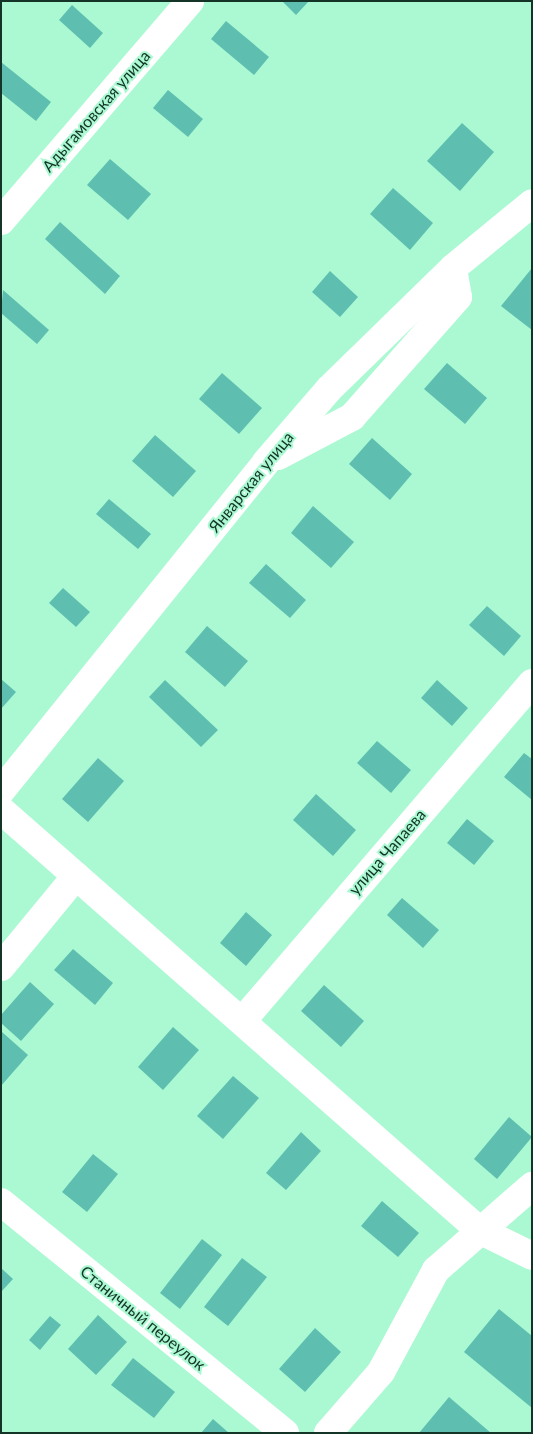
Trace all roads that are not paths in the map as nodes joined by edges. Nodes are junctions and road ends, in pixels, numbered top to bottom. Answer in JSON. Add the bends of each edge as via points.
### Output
{"nodes":[{"id":1,"x":190,"y":1,"type":"edge"},
{"id":2,"x":532,"y":203,"type":"edge"},
{"id":3,"x":2,"y":218,"type":"edge"},
{"id":4,"x":453,"y":268,"type":"junction"},
{"id":5,"x":266,"y":462,"type":"junction"},
{"id":6,"x":532,"y":684,"type":"edge"},
{"id":7,"x":1,"y":791,"type":"edge"},
{"id":8,"x":1,"y":810,"type":"edge"},
{"id":9,"x":76,"y":876,"type":"junction"},
{"id":10,"x":1,"y":967,"type":"edge"},
{"id":11,"x":243,"y":1020,"type":"junction"},
{"id":12,"x":532,"y":1186,"type":"edge"},
{"id":13,"x":1,"y":1202,"type":"edge"},
{"id":14,"x":479,"y":1230,"type":"junction"},
{"id":15,"x":532,"y":1256,"type":"edge"},
{"id":16,"x":285,"y":1433,"type":"edge"},
{"id":17,"x":328,"y":1433,"type":"edge"}],
"edges":[{"from":1,"to":3,"type":"street","name":"Адыгамовская улица"},
{"from":2,"to":4,"type":"street","name":"Январская улица"},
{"from":4,"to":5,"type":"street","name":"Январская улица","via":[[329,388]]},
{"from":4,"to":5,"type":"street","via":[[458,297],[352,417]]},
{"from":5,"to":7,"type":"street","name":"Январская улица"},
{"from":6,"to":11,"type":"street","name":"улица Чапаева"},
{"from":8,"to":9,"type":"street"},
{"from":9,"to":10,"type":"street"},
{"from":9,"to":11,"type":"street"},
{"from":11,"to":14,"type":"street"},
{"from":12,"to":14,"type":"street"},
{"from":13,"to":16,"type":"street","name":"Станичный переулок"},
{"from":14,"to":15,"type":"street"},
{"from":14,"to":17,"type":"street","via":[[436,1270],[381,1372]]}]}
